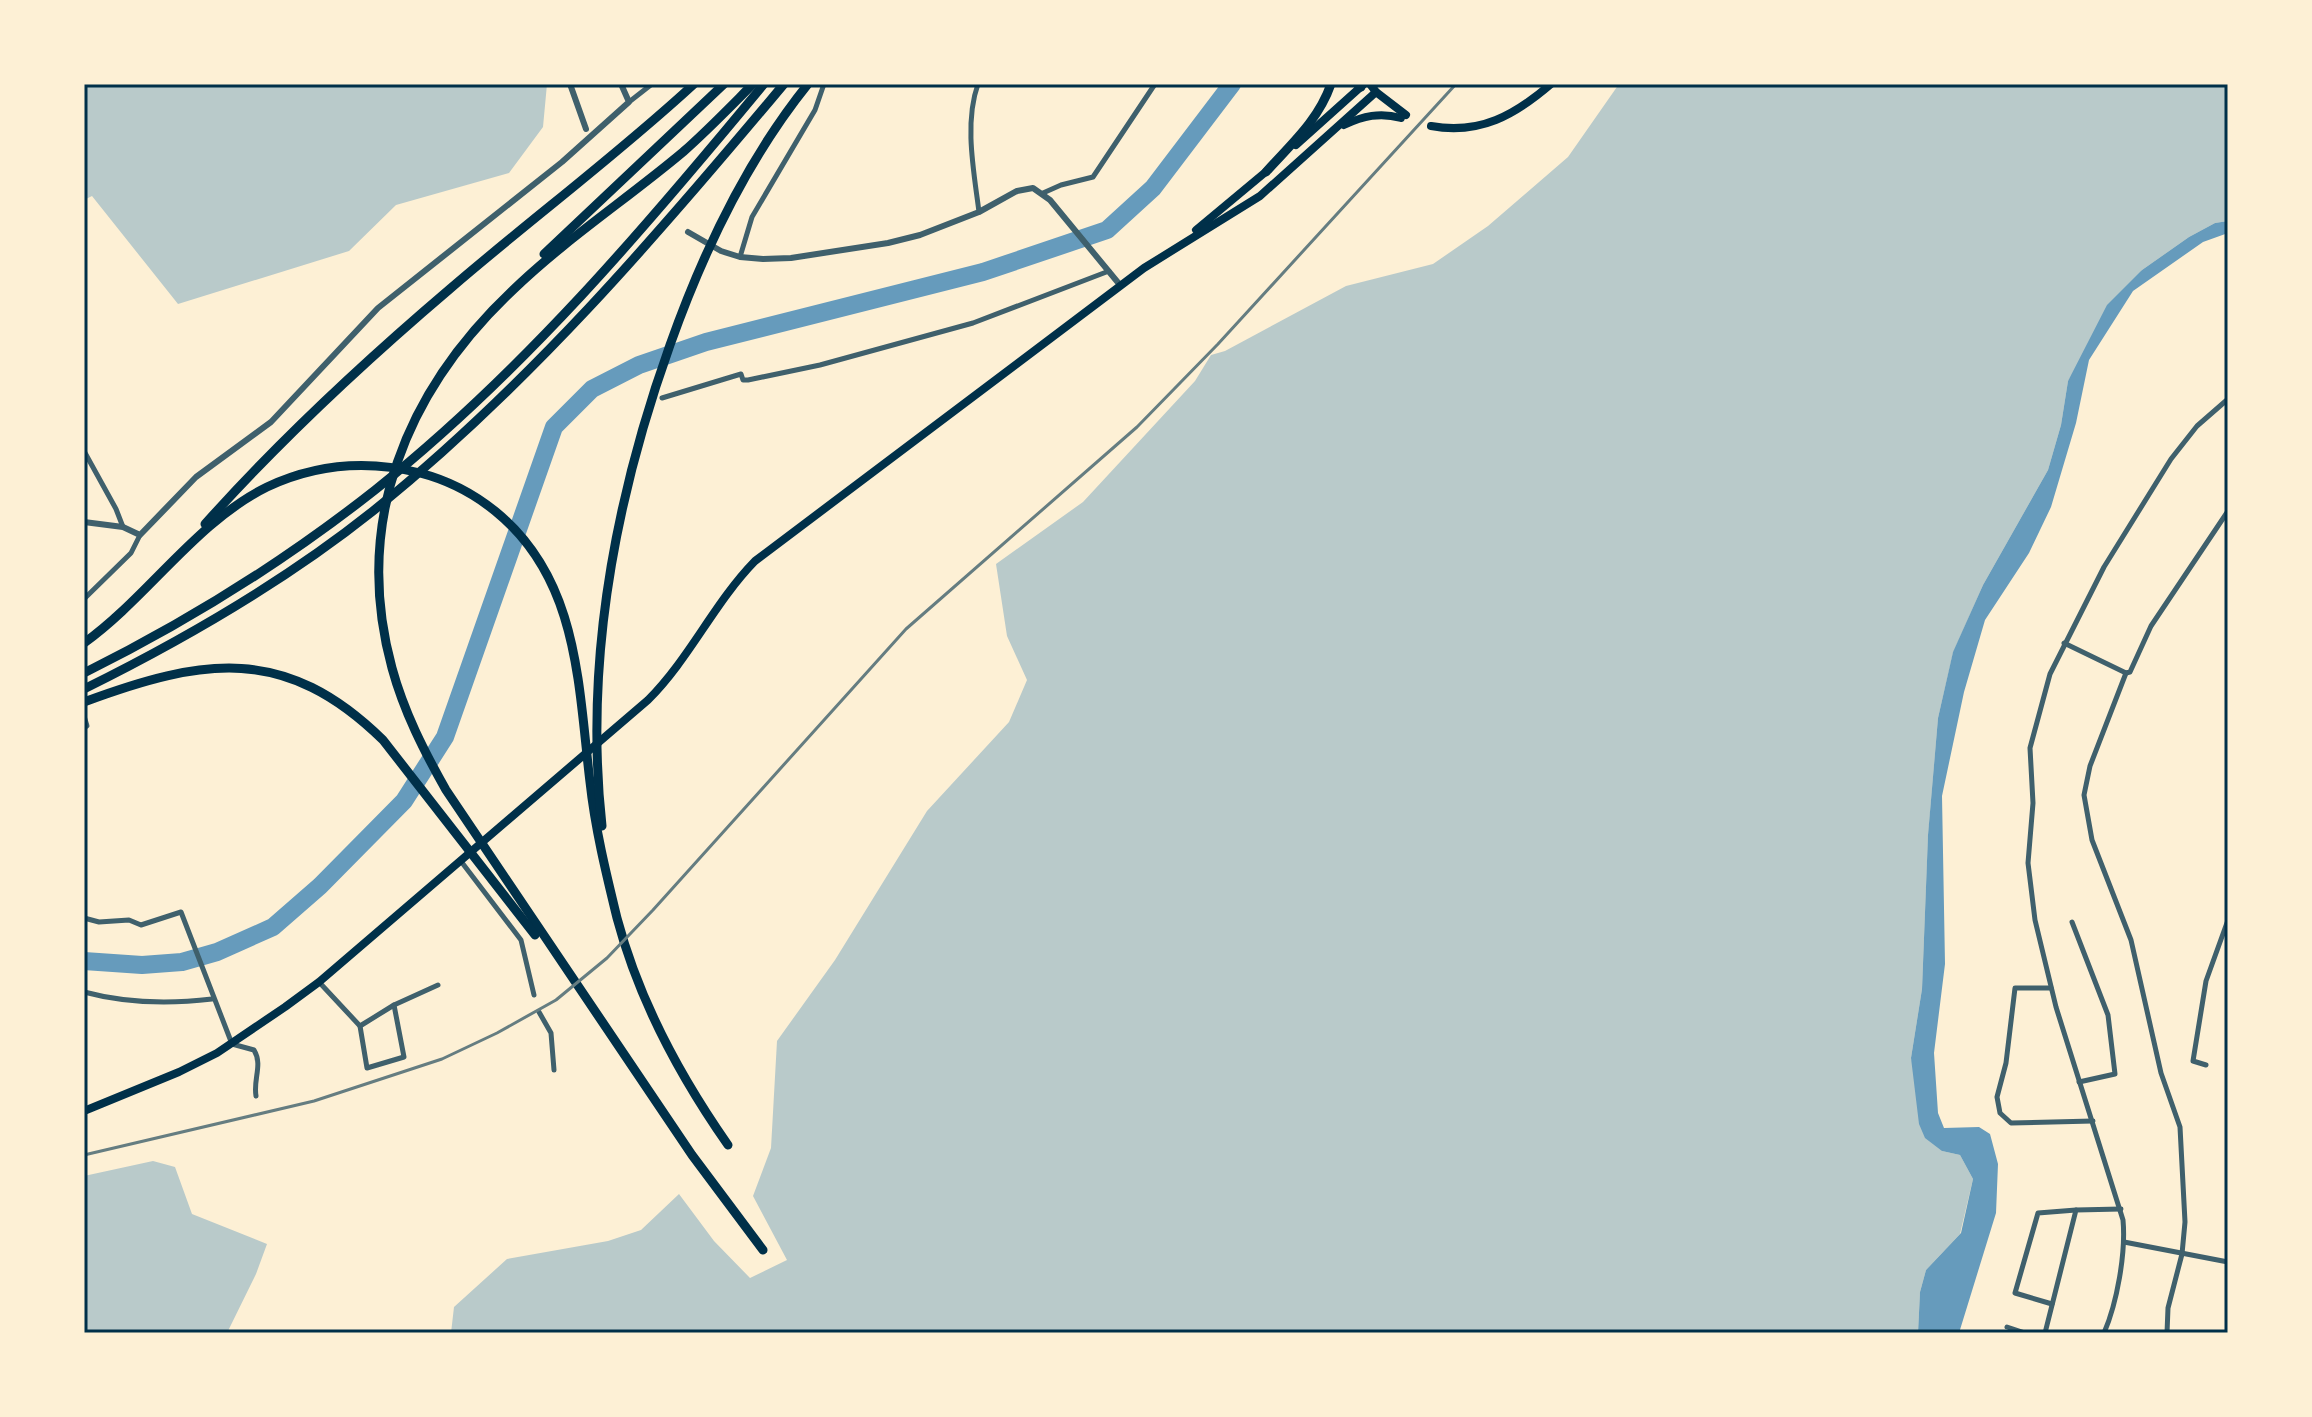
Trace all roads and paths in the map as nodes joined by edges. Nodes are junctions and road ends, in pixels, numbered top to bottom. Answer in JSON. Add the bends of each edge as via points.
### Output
{"nodes":[{"id":1,"x":570,"y":84,"type":"edge"},
{"id":2,"x":621,"y":84,"type":"edge"},
{"id":3,"x":652,"y":84,"type":"edge"},
{"id":4,"x":694,"y":84,"type":"edge"},
{"id":5,"x":724,"y":84,"type":"edge"},
{"id":6,"x":753,"y":84,"type":"edge"},
{"id":7,"x":764,"y":84,"type":"edge"},
{"id":8,"x":784,"y":84,"type":"edge"},
{"id":9,"x":808,"y":84,"type":"edge"},
{"id":10,"x":824,"y":84,"type":"edge"},
{"id":11,"x":978,"y":84,"type":"edge"},
{"id":12,"x":1155,"y":84,"type":"edge"},
{"id":13,"x":1331,"y":84,"type":"edge"},
{"id":14,"x":1551,"y":84,"type":"edge"},
{"id":15,"x":1363,"y":85,"type":"edge"},
{"id":16,"x":1376,"y":92,"type":"junction"},
{"id":17,"x":629,"y":102,"type":"junction"},
{"id":18,"x":1431,"y":126,"type":"dead end"},
{"id":19,"x":586,"y":129,"type":"dead end"},
{"id":20,"x":1332,"y":132,"type":"junction"},
{"id":21,"x":1266,"y":172,"type":"junction"},
{"id":22,"x":1043,"y":193,"type":"junction"},
{"id":23,"x":979,"y":212,"type":"junction"},
{"id":24,"x":688,"y":232,"type":"dead end"},
{"id":25,"x":1173,"y":248,"type":"junction"},
{"id":26,"x":740,"y":257,"type":"junction"},
{"id":27,"x":1109,"y":271,"type":"junction"},
{"id":28,"x":1120,"y":285,"type":"junction"},
{"id":29,"x":468,"y":336,"type":"junction"},
{"id":30,"x":662,"y":398,"type":"dead end"},
{"id":31,"x":2228,"y":399,"type":"edge"},
{"id":32,"x":84,"y":451,"type":"edge"},
{"id":33,"x":2228,"y":511,"type":"edge"},
{"id":34,"x":84,"y":522,"type":"edge"},
{"id":35,"x":123,"y":527,"type":"junction"},
{"id":36,"x":140,"y":535,"type":"junction"},
{"id":37,"x":152,"y":584,"type":"junction"},
{"id":38,"x":84,"y":599,"type":"edge"},
{"id":39,"x":84,"y":643,"type":"edge"},
{"id":40,"x":2064,"y":643,"type":"junction"},
{"id":41,"x":84,"y":673,"type":"edge"},
{"id":42,"x":2126,"y":673,"type":"junction"},
{"id":43,"x":84,"y":689,"type":"edge"},
{"id":44,"x":84,"y":702,"type":"edge"},
{"id":45,"x":85,"y":718,"type":"edge"},
{"id":46,"x":84,"y":728,"type":"edge"},
{"id":47,"x":594,"y":779,"type":"junction"},
{"id":48,"x":460,"y":859,"type":"junction"},
{"id":49,"x":84,"y":918,"type":"edge"},
{"id":50,"x":2228,"y":920,"type":"edge"},
{"id":51,"x":2072,"y":922,"type":"dead end"},
{"id":52,"x":319,"y":982,"type":"junction"},
{"id":53,"x":438,"y":985,"type":"dead end"},
{"id":54,"x":2051,"y":988,"type":"junction"},
{"id":55,"x":84,"y":992,"type":"edge"},
{"id":56,"x":581,"y":994,"type":"junction"},
{"id":57,"x":534,"y":995,"type":"dead end"},
{"id":58,"x":212,"y":999,"type":"junction"},
{"id":59,"x":394,"y":1005,"type":"junction"},
{"id":60,"x":539,"y":1012,"type":"dead end"},
{"id":61,"x":360,"y":1026,"type":"junction"},
{"id":62,"x":232,"y":1044,"type":"junction"},
{"id":63,"x":2206,"y":1065,"type":"dead end"},
{"id":64,"x":554,"y":1070,"type":"dead end"},
{"id":65,"x":2079,"y":1082,"type":"junction"},
{"id":66,"x":256,"y":1096,"type":"dead end"},
{"id":67,"x":84,"y":1111,"type":"edge"},
{"id":68,"x":2093,"y":1121,"type":"junction"},
{"id":69,"x":728,"y":1145,"type":"dead end"},
{"id":70,"x":2121,"y":1209,"type":"junction"},
{"id":71,"x":2076,"y":1210,"type":"junction"},
{"id":72,"x":2124,"y":1242,"type":"junction"},
{"id":73,"x":763,"y":1250,"type":"dead end"},
{"id":74,"x":2182,"y":1254,"type":"junction"},
{"id":75,"x":2228,"y":1262,"type":"edge"},
{"id":76,"x":2052,"y":1304,"type":"junction"},
{"id":77,"x":2007,"y":1327,"type":"dead end"},
{"id":78,"x":2025,"y":1333,"type":"edge"},
{"id":79,"x":2045,"y":1333,"type":"edge"},
{"id":80,"x":2104,"y":1333,"type":"edge"},
{"id":81,"x":2167,"y":1333,"type":"edge"}],
"edges":[{"from":1,"to":19,"type":"street"},
{"from":2,"to":17,"type":"street"},
{"from":3,"to":17,"type":"street"},
{"from":4,"to":37,"type":"highway","via":[[349,377],[253,472]]},
{"from":5,"to":29,"type":"highway","via":[[527,270]]},
{"from":6,"to":29,"type":"highway","via":[[681,153],[541,265]]},
{"from":7,"to":41,"type":"highway","via":[[551,327],[376,489],[226,595]]},
{"from":8,"to":43,"type":"highway","via":[[639,254],[560,337],[371,512],[233,609]]},
{"from":9,"to":47,"type":"highway","via":[[763,146],[721,224],[642,426],[604,612]]},
{"from":10,"to":26,"type":"street","via":[[815,110],[752,217]]},
{"from":11,"to":23,"type":"street","via":[[971,148]]},
{"from":12,"to":22,"type":"street","via":[[1093,177]]},
{"from":13,"to":21,"type":"highway","via":[[1313,121]]},
{"from":14,"to":18,"type":"highway","via":[[1491,124]]},
{"from":15,"to":16,"type":"highway"},
{"from":15,"to":21,"type":"highway"},
{"from":16,"to":20,"type":"highway"},
{"from":16,"to":20,"type":"highway","via":[[1403,117],[1367,116]]},
{"from":17,"to":36,"type":"street","via":[[378,308],[271,422],[196,477]]},
{"from":20,"to":25,"type":"highway","via":[[1260,196]]},
{"from":21,"to":25,"type":"highway"},
{"from":22,"to":23,"type":"street","via":[[1025,189]]},
{"from":22,"to":27,"type":"street"},
{"from":23,"to":26,"type":"street","via":[[888,243],[791,258]]},
{"from":24,"to":26,"type":"street"},
{"from":25,"to":28,"type":"highway"},
{"from":27,"to":28,"type":"street"},
{"from":27,"to":30,"type":"street","via":[[973,323],[820,365],[748,380],[741,374]]},
{"from":28,"to":48,"type":"highway","via":[[755,561],[655,694]]},
{"from":29,"to":56,"type":"highway","via":[[426,394],[390,484],[379,576],[385,641],[402,700],[441,781]]},
{"from":31,"to":40,"type":"street","via":[[2171,459]]},
{"from":32,"to":35,"type":"street"},
{"from":33,"to":42,"type":"street","via":[[2177,583]]},
{"from":34,"to":35,"type":"street"},
{"from":35,"to":36,"type":"street"},
{"from":36,"to":38,"type":"street","via":[[131,553]]},
{"from":37,"to":39,"type":"highway"},
{"from":37,"to":47,"type":"highway","via":[[235,507],[306,473],[383,466],[450,484],[509,522],[550,578],[567,619]]},
{"from":40,"to":42,"type":"street"},
{"from":40,"to":54,"type":"street","via":[[2042,696],[2030,748],[2030,891]]},
{"from":42,"to":74,"type":"street","via":[[2084,795],[2092,840],[2131,940],[2161,1073],[2180,1127]]},
{"from":44,"to":56,"type":"highway","via":[[158,677],[226,667],[307,685],[344,705],[400,760]]},
{"from":45,"to":46,"type":"street"},
{"from":47,"to":69,"type":"highway","via":[[611,889],[628,955],[677,1066]]},
{"from":48,"to":52,"type":"highway"},
{"from":48,"to":57,"type":"street","via":[[521,940]]},
{"from":49,"to":58,"type":"street","via":[[141,925],[181,912]]},
{"from":50,"to":63,"type":"street","via":[[2206,981],[2193,1061]]},
{"from":51,"to":65,"type":"street","via":[[2108,1015],[2115,1074]]},
{"from":52,"to":61,"type":"street"},
{"from":52,"to":62,"type":"highway"},
{"from":53,"to":59,"type":"street"},
{"from":54,"to":65,"type":"street"},
{"from":54,"to":68,"type":"street","via":[[2015,988],[1997,1097],[2000,1113],[2011,1123]]},
{"from":55,"to":58,"type":"street","via":[[145,1001]]},
{"from":56,"to":73,"type":"highway"},
{"from":58,"to":62,"type":"street"},
{"from":59,"to":61,"type":"street"},
{"from":59,"to":61,"type":"street","via":[[404,1057],[367,1068]]},
{"from":60,"to":64,"type":"street","via":[[551,1033]]},
{"from":62,"to":66,"type":"street","via":[[254,1050],[258,1057]]},
{"from":62,"to":67,"type":"highway"},
{"from":65,"to":68,"type":"street"},
{"from":68,"to":70,"type":"street"},
{"from":70,"to":71,"type":"street"},
{"from":70,"to":72,"type":"street"},
{"from":71,"to":76,"type":"street"},
{"from":71,"to":76,"type":"street","via":[[2038,1213],[2015,1293]]},
{"from":72,"to":74,"type":"street"},
{"from":72,"to":80,"type":"street"},
{"from":74,"to":75,"type":"street"},
{"from":74,"to":81,"type":"street"},
{"from":76,"to":79,"type":"street"},
{"from":77,"to":78,"type":"street"}]}
